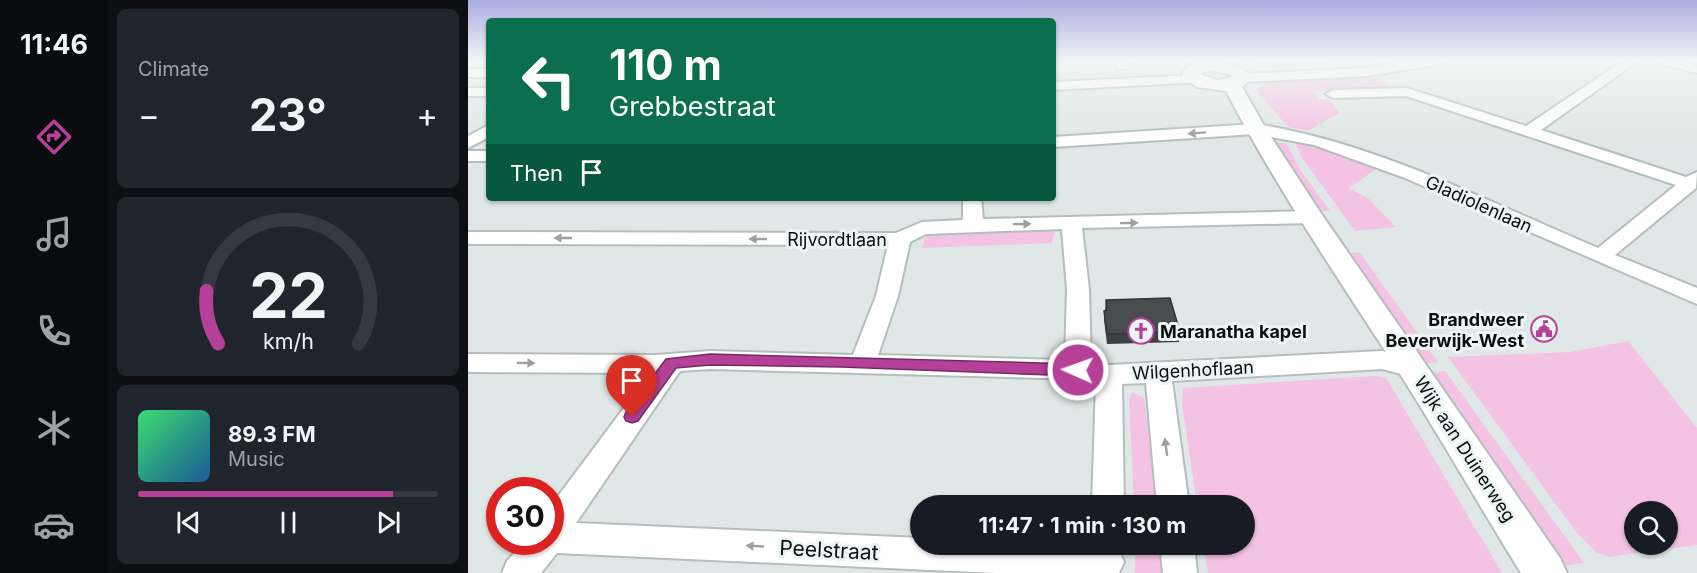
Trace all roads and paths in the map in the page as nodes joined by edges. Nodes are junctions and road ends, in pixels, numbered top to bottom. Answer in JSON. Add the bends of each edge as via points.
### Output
{"nodes":[{"id":1,"x":1228,"y":88,"type":"edge"},
{"id":2,"x":1402,"y":88,"type":"edge"},
{"id":3,"x":1593,"y":88,"type":"edge"},
{"id":4,"x":468,"y":92,"type":"edge"},
{"id":5,"x":486,"y":92,"type":"edge"},
{"id":6,"x":1407,"y":92,"type":"junction"},
{"id":7,"x":1333,"y":94,"type":"dead end"},
{"id":8,"x":1252,"y":121,"type":"junction"},
{"id":9,"x":1529,"y":131,"type":"junction"},
{"id":10,"x":486,"y":132,"type":"edge"},
{"id":11,"x":1056,"y":142,"type":"edge"},
{"id":12,"x":468,"y":143,"type":"edge"},
{"id":13,"x":468,"y":156,"type":"edge"},
{"id":14,"x":486,"y":156,"type":"edge"},
{"id":15,"x":1693,"y":180,"type":"edge"},
{"id":16,"x":972,"y":201,"type":"edge"},
{"id":17,"x":1311,"y":217,"type":"junction"},
{"id":18,"x":1071,"y":223,"type":"junction"},
{"id":19,"x":973,"y":225,"type":"junction"},
{"id":20,"x":468,"y":238,"type":"edge"},
{"id":21,"x":900,"y":239,"type":"junction"},
{"id":22,"x":1601,"y":256,"type":"junction"},
{"id":23,"x":1697,"y":297,"type":"edge"},
{"id":24,"x":863,"y":362,"type":"junction"},
{"id":25,"x":468,"y":363,"type":"edge"},
{"id":26,"x":672,"y":363,"type":"junction"},
{"id":27,"x":1413,"y":368,"type":"junction"},
{"id":28,"x":1078,"y":370,"type":"junction"},
{"id":29,"x":1158,"y":373,"type":"junction"},
{"id":30,"x":1109,"y":375,"type":"junction"},
{"id":31,"x":1108,"y":495,"type":"edge"},
{"id":32,"x":1172,"y":495,"type":"edge"},
{"id":33,"x":564,"y":516,"type":"edge"},
{"id":34,"x":564,"y":537,"type":"edge"},
{"id":35,"x":534,"y":555,"type":"edge"},
{"id":36,"x":1178,"y":555,"type":"edge"},
{"id":37,"x":1107,"y":560,"type":"edge"},
{"id":38,"x":519,"y":573,"type":"edge"},
{"id":39,"x":1180,"y":573,"type":"edge"},
{"id":40,"x":1545,"y":573,"type":"edge"}],
"edges":[{"from":1,"to":8,"type":"main road","name":"Wijk aan Duinerweg"},
{"from":2,"to":6,"type":"street"},
{"from":3,"to":9,"type":"street"},
{"from":4,"to":5,"type":"street"},
{"from":6,"to":7,"type":"street"},
{"from":6,"to":9,"type":"street"},
{"from":8,"to":11,"type":"street","name":"Gladiolenlaan","one_way":true},
{"from":8,"to":17,"type":"main road","name":"Wijk aan Duinerweg"},
{"from":8,"to":22,"type":"street","name":"Gladiolenlaan","via":[[1322,141],[1426,180]]},
{"from":9,"to":15,"type":"street"},
{"from":10,"to":12,"type":"street"},
{"from":13,"to":14,"type":"street"},
{"from":15,"to":22,"type":"street"},
{"from":16,"to":19,"type":"street"},
{"from":18,"to":17,"type":"street","name":"Rijvordtlaan","one_way":true},
{"from":17,"to":27,"type":"main road","name":"Wijk aan Duinerweg"},
{"from":19,"to":18,"type":"street","name":"Rijvordtlaan","one_way":true},
{"from":18,"to":28,"type":"street","via":[[1078,289]]},
{"from":19,"to":21,"type":"street","name":"Rijvordtlaan","via":[[922,228]]},
{"from":21,"to":20,"type":"street","name":"Rijvordtlaan","one_way":true},
{"from":21,"to":24,"type":"street","via":[[887,296]]},
{"from":22,"to":23,"type":"street","name":"Gladiolenlaan"},
{"from":24,"to":26,"type":"street","name":"Wilgenhoflaan"},
{"from":24,"to":28,"type":"street","name":"Wilgenhoflaan"},
{"from":25,"to":26,"type":"street","name":"Wilgenhoflaan","one_way":true},
{"from":26,"to":33,"type":"street"},
{"from":27,"to":29,"type":"street","name":"Wilgenhoflaan","via":[[1382,360]]},
{"from":27,"to":40,"type":"main road","name":"Wijk aan Duinerweg"},
{"from":28,"to":30,"type":"street","name":"Wilgenhoflaan"},
{"from":29,"to":30,"type":"street","name":"Wilgenhoflaan"},
{"from":32,"to":29,"type":"street","one_way":true},
{"from":30,"to":31,"type":"street"},
{"from":37,"to":34,"type":"street","name":"Peelstraat","one_way":true},
{"from":35,"to":38,"type":"street"},
{"from":36,"to":39,"type":"street"}]}
